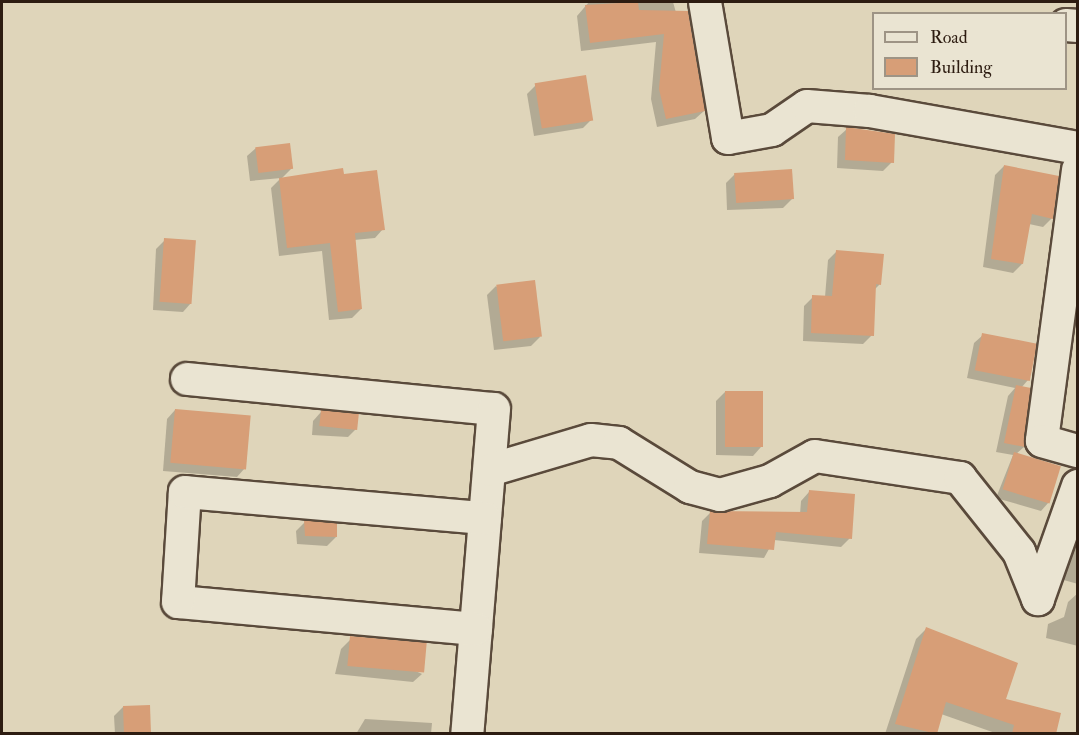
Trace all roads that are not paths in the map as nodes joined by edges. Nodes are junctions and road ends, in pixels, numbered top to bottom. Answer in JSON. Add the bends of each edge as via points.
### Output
{"nodes":[{"id":1,"x":705,"y":2,"type":"edge"},
{"id":2,"x":1077,"y":148,"type":"edge"},
{"id":3,"x":1077,"y":170,"type":"edge"},
{"id":4,"x":187,"y":379,"type":"dead end"},
{"id":5,"x":1077,"y":451,"type":"edge"},
{"id":6,"x":490,"y":470,"type":"junction"},
{"id":7,"x":1077,"y":486,"type":"edge"},
{"id":8,"x":485,"y":518,"type":"junction"},
{"id":9,"x":476,"y":629,"type":"junction"},
{"id":10,"x":467,"y":734,"type":"edge"}],
"edges":[{"from":1,"to":2,"type":"street","via":[[728,138],[772,130],[807,106],[870,111]]},
{"from":3,"to":5,"type":"street","via":[[1042,441]]},
{"from":4,"to":6,"type":"street","via":[[494,409]]},
{"from":6,"to":7,"type":"street","via":[[591,440],[619,443],[690,487],[720,495],[770,481],[815,456],[960,478],[1019,552],[1038,599]]},
{"from":6,"to":8,"type":"street"},
{"from":8,"to":9,"type":"street"},
{"from":8,"to":9,"type":"street","via":[[185,492],[178,602]]},
{"from":9,"to":10,"type":"street"}]}
